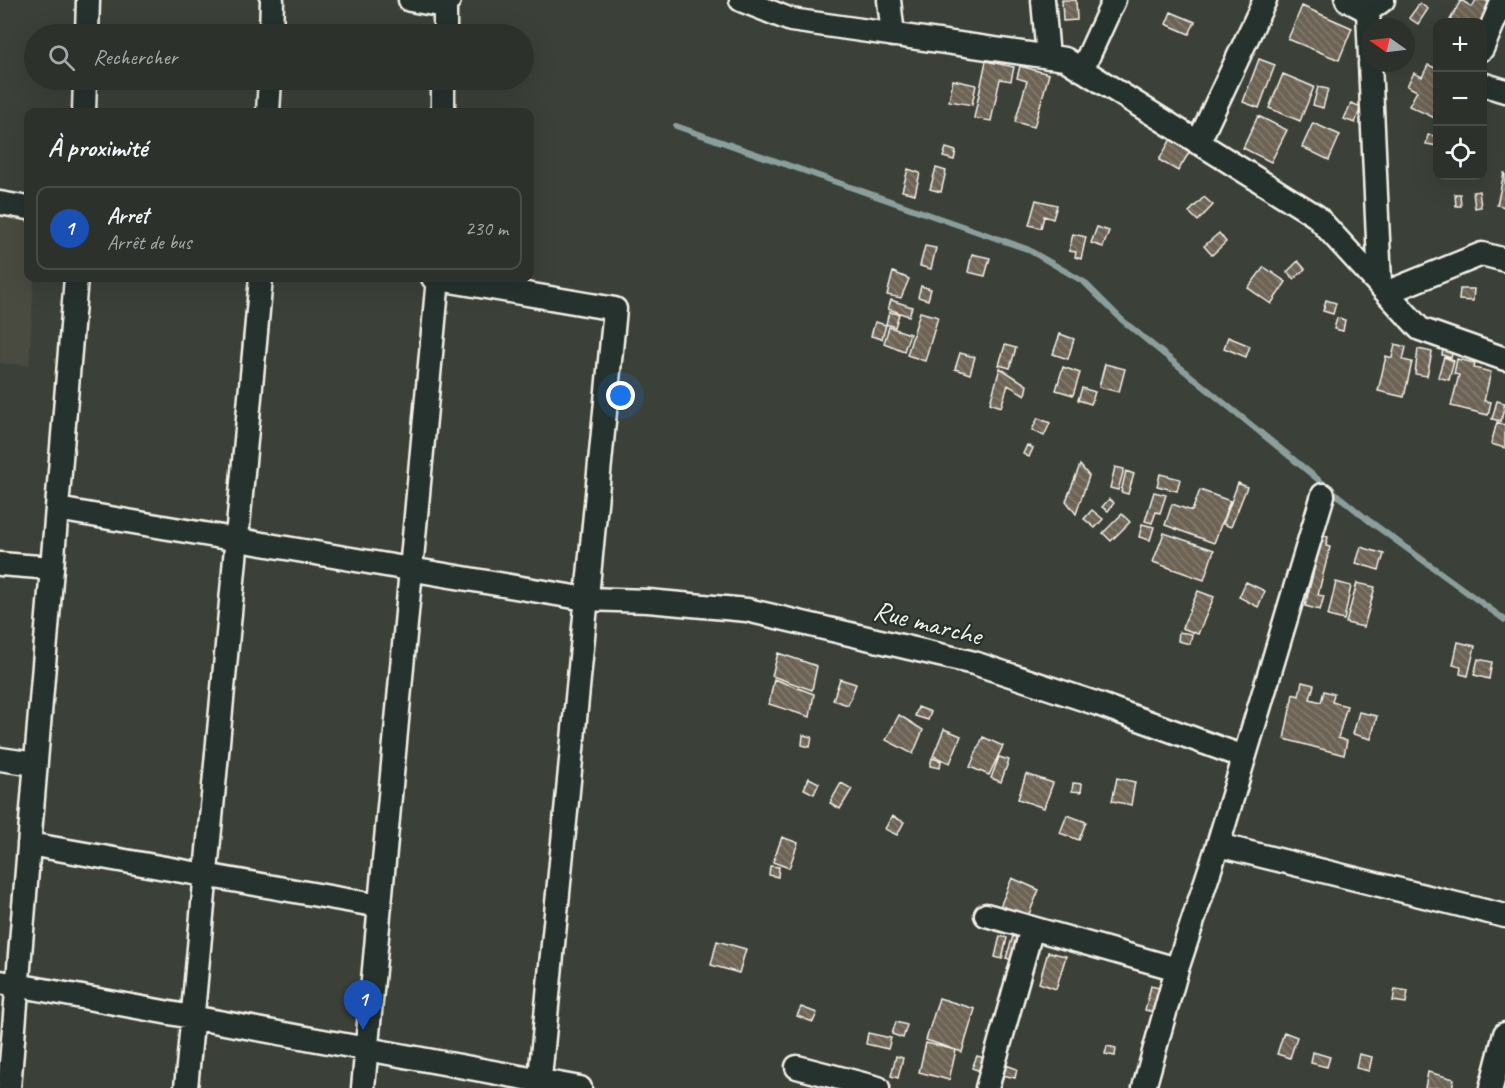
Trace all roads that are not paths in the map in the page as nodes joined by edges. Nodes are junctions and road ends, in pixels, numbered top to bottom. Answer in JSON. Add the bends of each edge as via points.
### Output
{"nodes":[{"id":1,"x":88,"y":0,"type":"edge"},
{"id":2,"x":272,"y":0,"type":"edge"},
{"id":3,"x":410,"y":0,"type":"edge"},
{"id":4,"x":741,"y":0,"type":"edge"},
{"id":5,"x":889,"y":0,"type":"edge"},
{"id":6,"x":1043,"y":0,"type":"edge"},
{"id":7,"x":1114,"y":0,"type":"edge"},
{"id":8,"x":1265,"y":0,"type":"edge"},
{"id":9,"x":1347,"y":0,"type":"edge"},
{"id":10,"x":1503,"y":0,"type":"edge"},
{"id":11,"x":447,"y":3,"type":"edge"},
{"id":12,"x":1376,"y":6,"type":"edge"},
{"id":13,"x":87,"y":24,"type":"edge"},
{"id":14,"x":271,"y":24,"type":"edge"},
{"id":15,"x":446,"y":24,"type":"edge"},
{"id":16,"x":893,"y":35,"type":"junction"},
{"id":17,"x":1487,"y":37,"type":"edge"},
{"id":18,"x":1048,"y":57,"type":"junction"},
{"id":19,"x":1082,"y":70,"type":"junction"},
{"id":20,"x":1371,"y":72,"type":"edge"},
{"id":21,"x":1487,"y":86,"type":"edge"},
{"id":22,"x":85,"y":90,"type":"edge"},
{"id":23,"x":269,"y":90,"type":"edge"},
{"id":24,"x":443,"y":90,"type":"edge"},
{"id":25,"x":1505,"y":91,"type":"edge"},
{"id":26,"x":84,"y":108,"type":"edge"},
{"id":27,"x":268,"y":108,"type":"edge"},
{"id":28,"x":443,"y":108,"type":"edge"},
{"id":29,"x":1198,"y":143,"type":"junction"},
{"id":30,"x":0,"y":203,"type":"edge"},
{"id":31,"x":24,"y":207,"type":"edge"},
{"id":32,"x":1505,"y":260,"type":"edge"},
{"id":33,"x":76,"y":282,"type":"edge"},
{"id":34,"x":261,"y":282,"type":"edge"},
{"id":35,"x":437,"y":282,"type":"edge"},
{"id":36,"x":460,"y":282,"type":"edge"},
{"id":37,"x":1384,"y":287,"type":"junction"},
{"id":38,"x":1505,"y":359,"type":"edge"},
{"id":39,"x":1323,"y":495,"type":"dead end"},
{"id":40,"x":57,"y":509,"type":"junction"},
{"id":41,"x":237,"y":540,"type":"junction"},
{"id":42,"x":0,"y":564,"type":"edge"},
{"id":43,"x":52,"y":568,"type":"junction"},
{"id":44,"x":411,"y":570,"type":"junction"},
{"id":45,"x":586,"y":599,"type":"junction"},
{"id":46,"x":1244,"y":757,"type":"junction"},
{"id":47,"x":0,"y":759,"type":"edge"},
{"id":48,"x":35,"y":764,"type":"junction"},
{"id":49,"x":29,"y":843,"type":"junction"},
{"id":50,"x":1218,"y":846,"type":"junction"},
{"id":51,"x":206,"y":875,"type":"junction"},
{"id":52,"x":380,"y":906,"type":"junction"},
{"id":53,"x":986,"y":915,"type":"dead end"},
{"id":54,"x":1505,"y":916,"type":"edge"},
{"id":55,"x":1032,"y":928,"type":"junction"},
{"id":56,"x":1178,"y":969,"type":"junction"},
{"id":57,"x":8,"y":984,"type":"edge"},
{"id":58,"x":192,"y":1018,"type":"junction"},
{"id":59,"x":1505,"y":1034,"type":"edge"},
{"id":60,"x":367,"y":1049,"type":"junction"},
{"id":61,"x":797,"y":1067,"type":"dead end"},
{"id":62,"x":540,"y":1084,"type":"edge"},
{"id":63,"x":9,"y":1088,"type":"edge"},
{"id":64,"x":186,"y":1088,"type":"edge"},
{"id":65,"x":363,"y":1088,"type":"edge"},
{"id":66,"x":580,"y":1088,"type":"edge"},
{"id":67,"x":878,"y":1088,"type":"edge"},
{"id":68,"x":987,"y":1088,"type":"edge"},
{"id":69,"x":1144,"y":1088,"type":"edge"},
{"id":70,"x":1491,"y":1088,"type":"edge"}],
"edges":[{"from":1,"to":13,"type":"street"},
{"from":2,"to":14,"type":"street"},
{"from":3,"to":11,"type":"street"},
{"from":4,"to":16,"type":"street","via":[[791,20]]},
{"from":5,"to":16,"type":"street"},
{"from":6,"to":18,"type":"street"},
{"from":7,"to":19,"type":"street"},
{"from":8,"to":29,"type":"street"},
{"from":9,"to":12,"type":"street"},
{"from":10,"to":17,"type":"street"},
{"from":11,"to":15,"type":"street"},
{"from":16,"to":18,"type":"street"},
{"from":18,"to":19,"type":"street","via":[[1065,59]]},
{"from":19,"to":29,"type":"street"},
{"from":20,"to":37,"type":"street"},
{"from":21,"to":25,"type":"street"},
{"from":22,"to":26,"type":"street"},
{"from":23,"to":27,"type":"street"},
{"from":24,"to":28,"type":"street"},
{"from":29,"to":37,"type":"street","via":[[1316,216]]},
{"from":30,"to":31,"type":"street"},
{"from":32,"to":37,"type":"street","via":[[1482,254]]},
{"from":33,"to":40,"type":"street"},
{"from":34,"to":41,"type":"street"},
{"from":35,"to":44,"type":"street"},
{"from":36,"to":45,"type":"street","via":[[615,309]]},
{"from":37,"to":38,"type":"street","via":[[1420,329]]},
{"from":39,"to":46,"type":"street"},
{"from":40,"to":41,"type":"street","name":"Rue marche"},
{"from":40,"to":43,"type":"street"},
{"from":41,"to":44,"type":"street","name":"Rue marche"},
{"from":41,"to":51,"type":"street"},
{"from":42,"to":43,"type":"street"},
{"from":43,"to":48,"type":"street"},
{"from":44,"to":45,"type":"street","name":"Rue marche"},
{"from":44,"to":52,"type":"street"},
{"from":45,"to":46,"type":"street","name":"Rue marche","via":[[747,610],[965,661]]},
{"from":45,"to":62,"type":"street"},
{"from":46,"to":50,"type":"street"},
{"from":47,"to":48,"type":"street"},
{"from":48,"to":49,"type":"street"},
{"from":49,"to":51,"type":"street"},
{"from":49,"to":57,"type":"street"},
{"from":50,"to":54,"type":"street"},
{"from":50,"to":56,"type":"street"},
{"from":51,"to":52,"type":"street"},
{"from":51,"to":58,"type":"street"},
{"from":52,"to":60,"type":"street"},
{"from":53,"to":55,"type":"street"},
{"from":55,"to":56,"type":"street"},
{"from":55,"to":68,"type":"street"},
{"from":56,"to":69,"type":"street"},
{"from":57,"to":58,"type":"street"},
{"from":57,"to":63,"type":"street"},
{"from":58,"to":60,"type":"street"},
{"from":58,"to":64,"type":"street"},
{"from":59,"to":70,"type":"street"},
{"from":60,"to":62,"type":"street"},
{"from":60,"to":65,"type":"street"},
{"from":61,"to":67,"type":"street"},
{"from":62,"to":66,"type":"street"}]}
